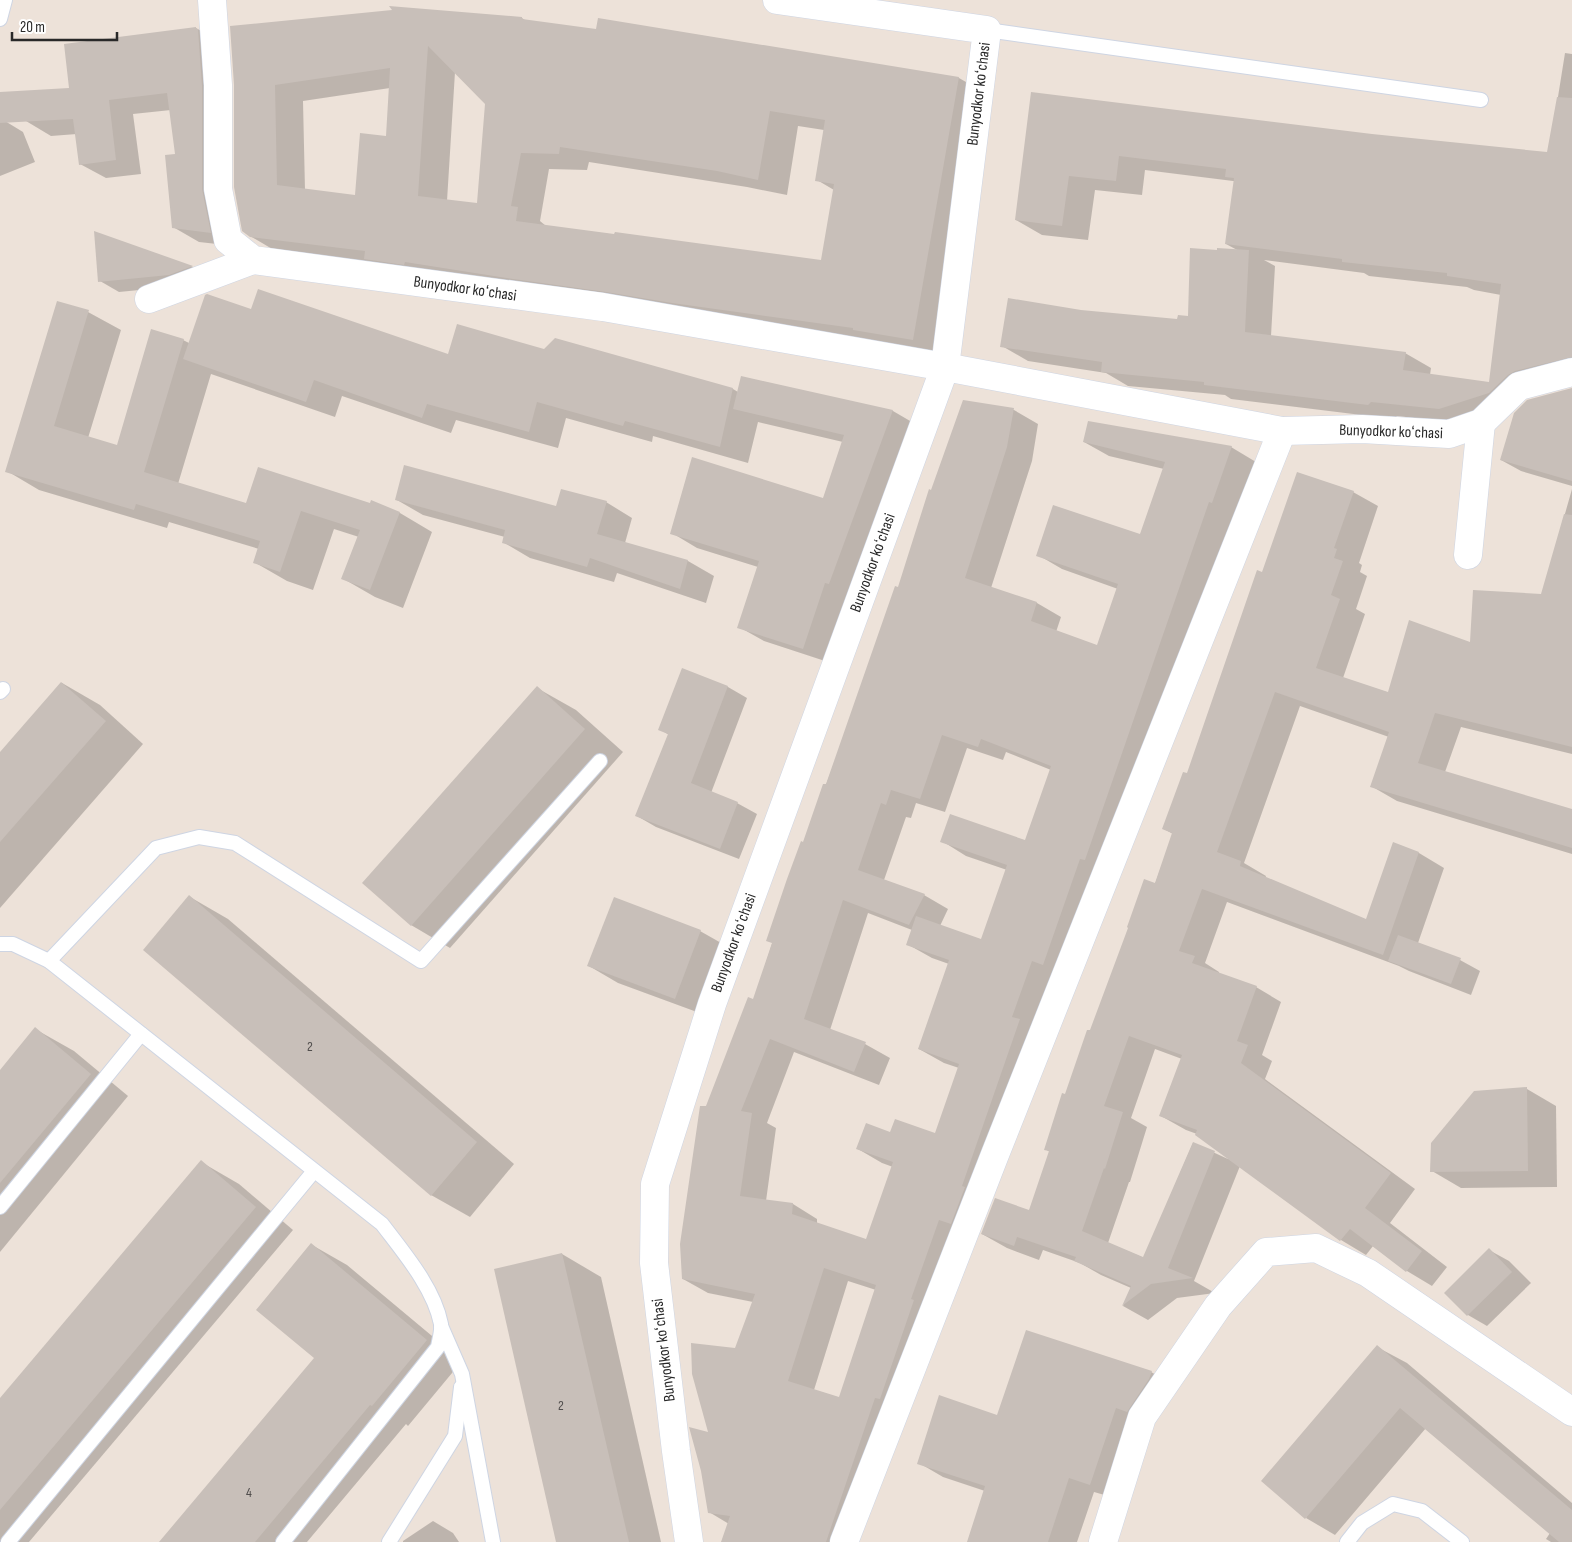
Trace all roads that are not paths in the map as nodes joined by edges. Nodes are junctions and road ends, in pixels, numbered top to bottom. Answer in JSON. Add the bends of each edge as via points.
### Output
{"nodes":[{"id":1,"x":6,"y":0,"type":"edge"},
{"id":2,"x":212,"y":0,"type":"edge"},
{"id":3,"x":778,"y":0,"type":"edge"},
{"id":4,"x":0,"y":20,"type":"edge"},
{"id":5,"x":987,"y":30,"type":"junction"},
{"id":6,"x":1481,"y":100,"type":"dead end"},
{"id":7,"x":253,"y":260,"type":"junction"},
{"id":8,"x":149,"y":299,"type":"dead end"},
{"id":9,"x":945,"y":367,"type":"junction"},
{"id":10,"x":1572,"y":372,"type":"edge"},
{"id":11,"x":1481,"y":424,"type":"junction"},
{"id":12,"x":1282,"y":431,"type":"junction"},
{"id":13,"x":1468,"y":555,"type":"dead end"},
{"id":14,"x":600,"y":761,"type":"dead end"},
{"id":15,"x":0,"y":944,"type":"edge"},
{"id":16,"x":49,"y":961,"type":"junction"},
{"id":17,"x":141,"y":1034,"type":"junction"},
{"id":18,"x":314,"y":1171,"type":"junction"},
{"id":19,"x":0,"y":1207,"type":"edge"},
{"id":20,"x":441,"y":1326,"type":"junction"},
{"id":21,"x":462,"y":1374,"type":"junction"},
{"id":22,"x":1572,"y":1412,"type":"edge"},
{"id":23,"x":8,"y":1542,"type":"edge"},
{"id":24,"x":283,"y":1542,"type":"edge"},
{"id":25,"x":389,"y":1542,"type":"edge"},
{"id":26,"x":494,"y":1542,"type":"edge"},
{"id":27,"x":690,"y":1542,"type":"edge"},
{"id":28,"x":844,"y":1542,"type":"edge"},
{"id":29,"x":1103,"y":1542,"type":"edge"},
{"id":30,"x":1347,"y":1542,"type":"edge"},
{"id":31,"x":1462,"y":1542,"type":"edge"}],
"edges":[{"from":1,"to":4,"type":"lane"},
{"from":2,"to":7,"type":"street","via":[[218,85],[218,189],[228,240]]},
{"from":3,"to":5,"type":"street","name":"Bunyodkor koʻchasi"},
{"from":5,"to":6,"type":"lane"},
{"from":5,"to":9,"type":"street","name":"Bunyodkor koʻchasi"},
{"from":7,"to":8,"type":"street"},
{"from":7,"to":9,"type":"street","name":"Bunyodkor koʻchasi","via":[[602,307]]},
{"from":9,"to":12,"type":"street","name":"Bunyodkor koʻchasi"},
{"from":9,"to":27,"type":"street","name":"Bunyodkor koʻchasi","via":[[712,1004],[655,1184],[654,1263]]},
{"from":10,"to":11,"type":"street","name":"Bunyodkor koʻchasi","via":[[1519,386]]},
{"from":11,"to":12,"type":"street","name":"Bunyodkor koʻchasi","via":[[1449,434],[1362,429]]},
{"from":11,"to":13,"type":"street"},
{"from":12,"to":28,"type":"street"},
{"from":14,"to":16,"type":"lane","via":[[421,960],[235,843],[199,837],[156,848]]},
{"from":15,"to":16,"type":"lane","via":[[13,944]]},
{"from":16,"to":17,"type":"lane"},
{"from":17,"to":18,"type":"lane"},
{"from":17,"to":19,"type":"lane"},
{"from":18,"to":20,"type":"lane","via":[[382,1224],[413,1264],[433,1301]]},
{"from":18,"to":23,"type":"lane"},
{"from":20,"to":21,"type":"lane"},
{"from":20,"to":24,"type":"lane","via":[[438,1347]]},
{"from":21,"to":25,"type":"lane","via":[[455,1436]]},
{"from":21,"to":26,"type":"lane"},
{"from":22,"to":29,"type":"street","via":[[1368,1272],[1316,1248],[1266,1252],[1218,1306],[1142,1418]]},
{"from":30,"to":31,"type":"lane","via":[[1362,1523],[1393,1504],[1422,1511]]}]}
